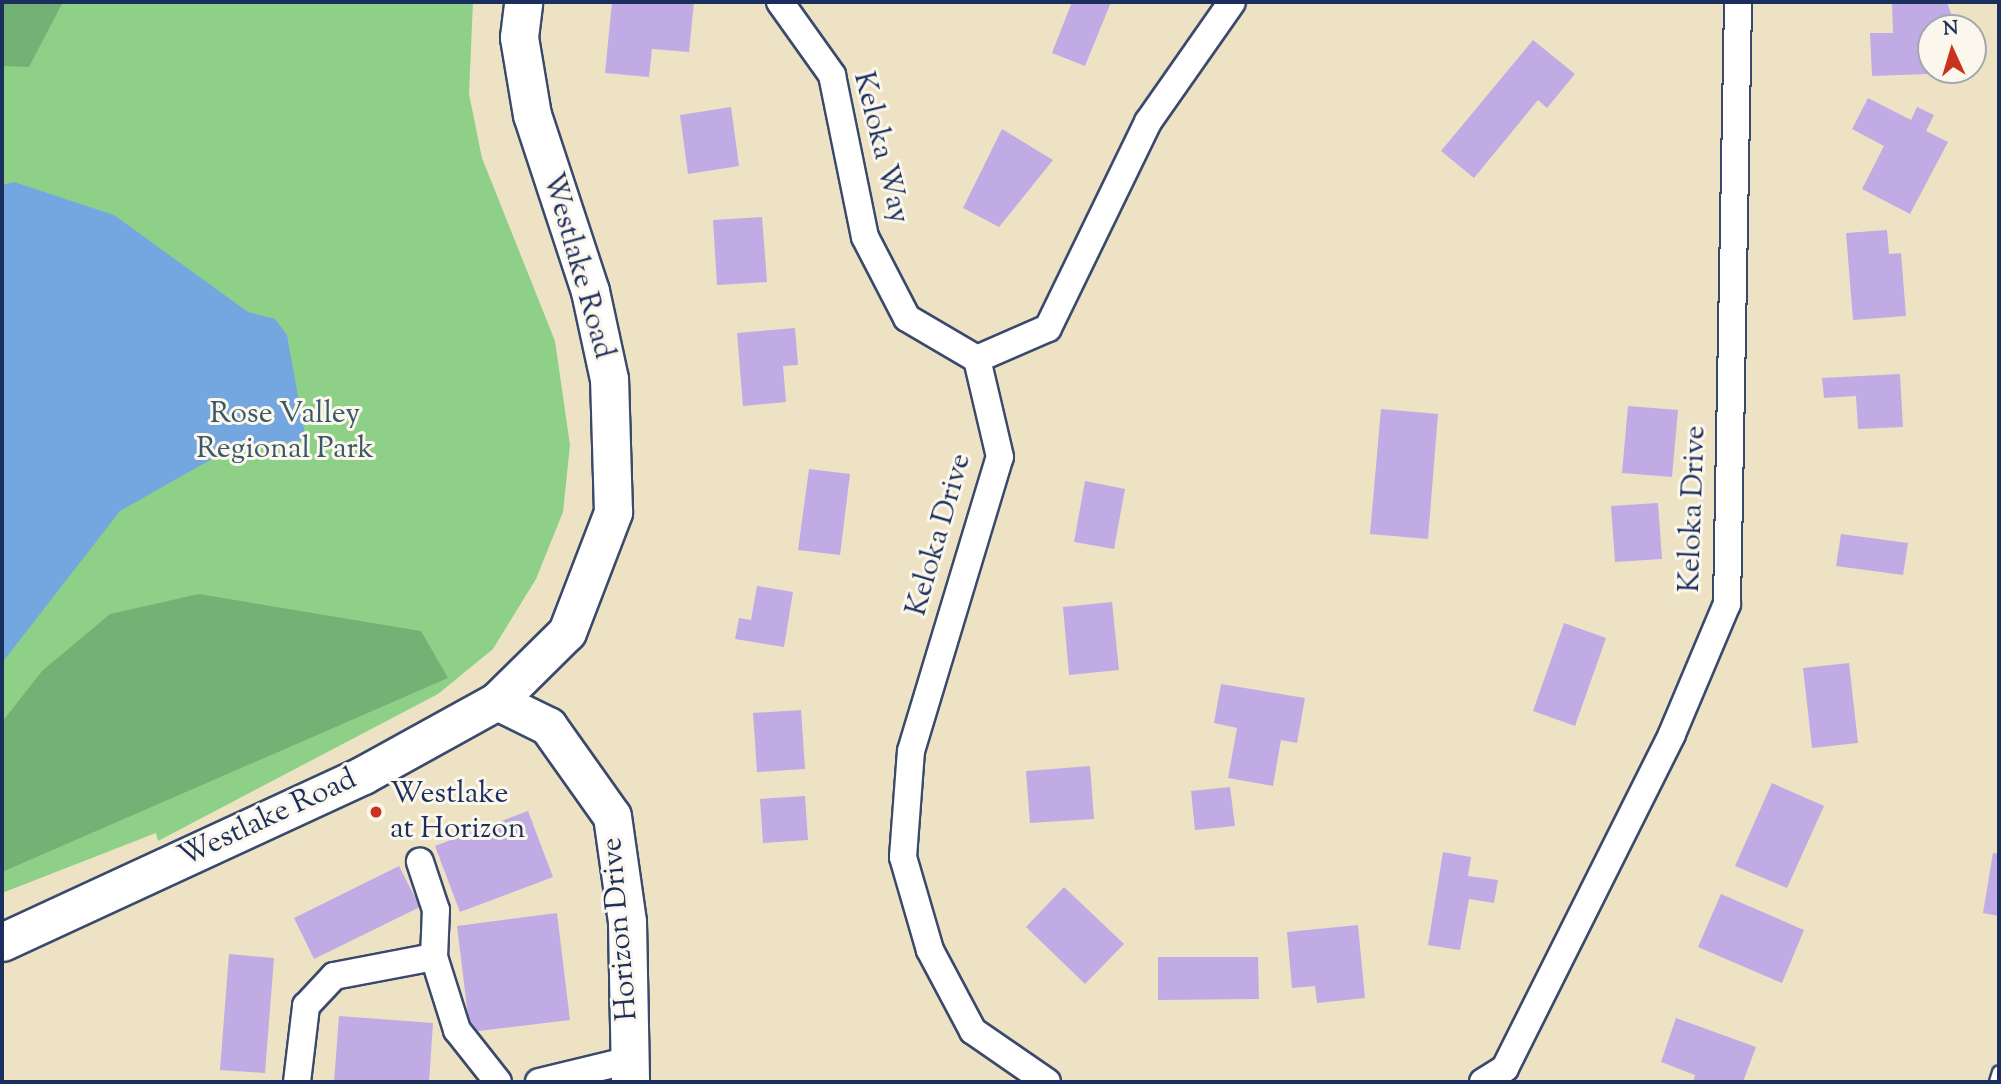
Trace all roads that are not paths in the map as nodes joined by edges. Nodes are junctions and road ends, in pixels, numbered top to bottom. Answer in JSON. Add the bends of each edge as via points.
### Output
{"nodes":[{"id":1,"x":523,"y":2,"type":"edge"},
{"id":2,"x":780,"y":2,"type":"edge"},
{"id":3,"x":1232,"y":2,"type":"edge"},
{"id":4,"x":1738,"y":2,"type":"edge"},
{"id":5,"x":978,"y":359,"type":"junction"},
{"id":6,"x":498,"y":701,"type":"junction"},
{"id":7,"x":420,"y":862,"type":"dead end"},
{"id":8,"x":2,"y":942,"type":"edge"},
{"id":9,"x":434,"y":957,"type":"junction"},
{"id":10,"x":630,"y":1071,"type":"edge"},
{"id":11,"x":1999,"y":1072,"type":"edge"},
{"id":12,"x":297,"y":1082,"type":"edge"},
{"id":13,"x":498,"y":1082,"type":"edge"},
{"id":14,"x":539,"y":1082,"type":"edge"},
{"id":15,"x":1047,"y":1082,"type":"edge"},
{"id":16,"x":1483,"y":1082,"type":"edge"},
{"id":17,"x":1996,"y":1082,"type":"edge"}],
"edges":[{"from":1,"to":6,"type":"street","name":"Westlake Road","via":[[519,37],[532,115],[590,291],[609,379],[613,512],[567,632]]},
{"from":2,"to":5,"type":"street","name":"Keloka Way","via":[[832,75],[864,237],[907,318]]},
{"from":3,"to":5,"type":"street","via":[[1148,122],[1048,328]]},
{"from":4,"to":16,"type":"street","name":"Keloka Drive","via":[[1727,604],[1672,734],[1511,1056]]},
{"from":5,"to":15,"type":"street","name":"Keloka Drive","via":[[1000,457],[911,751],[903,857],[930,950],[973,1031]]},
{"from":6,"to":8,"type":"street","name":"Westlake Road","via":[[363,775]]},
{"from":6,"to":10,"type":"street","name":"Horizon Drive","via":[[548,726],[612,816],[627,922]]},
{"from":7,"to":9,"type":"street","via":[[436,911]]},
{"from":9,"to":12,"type":"street","via":[[334,976],[306,1006]]},
{"from":9,"to":13,"type":"street","via":[[457,1030]]},
{"from":10,"to":14,"type":"street"},
{"from":11,"to":17,"type":"lane"}]}
